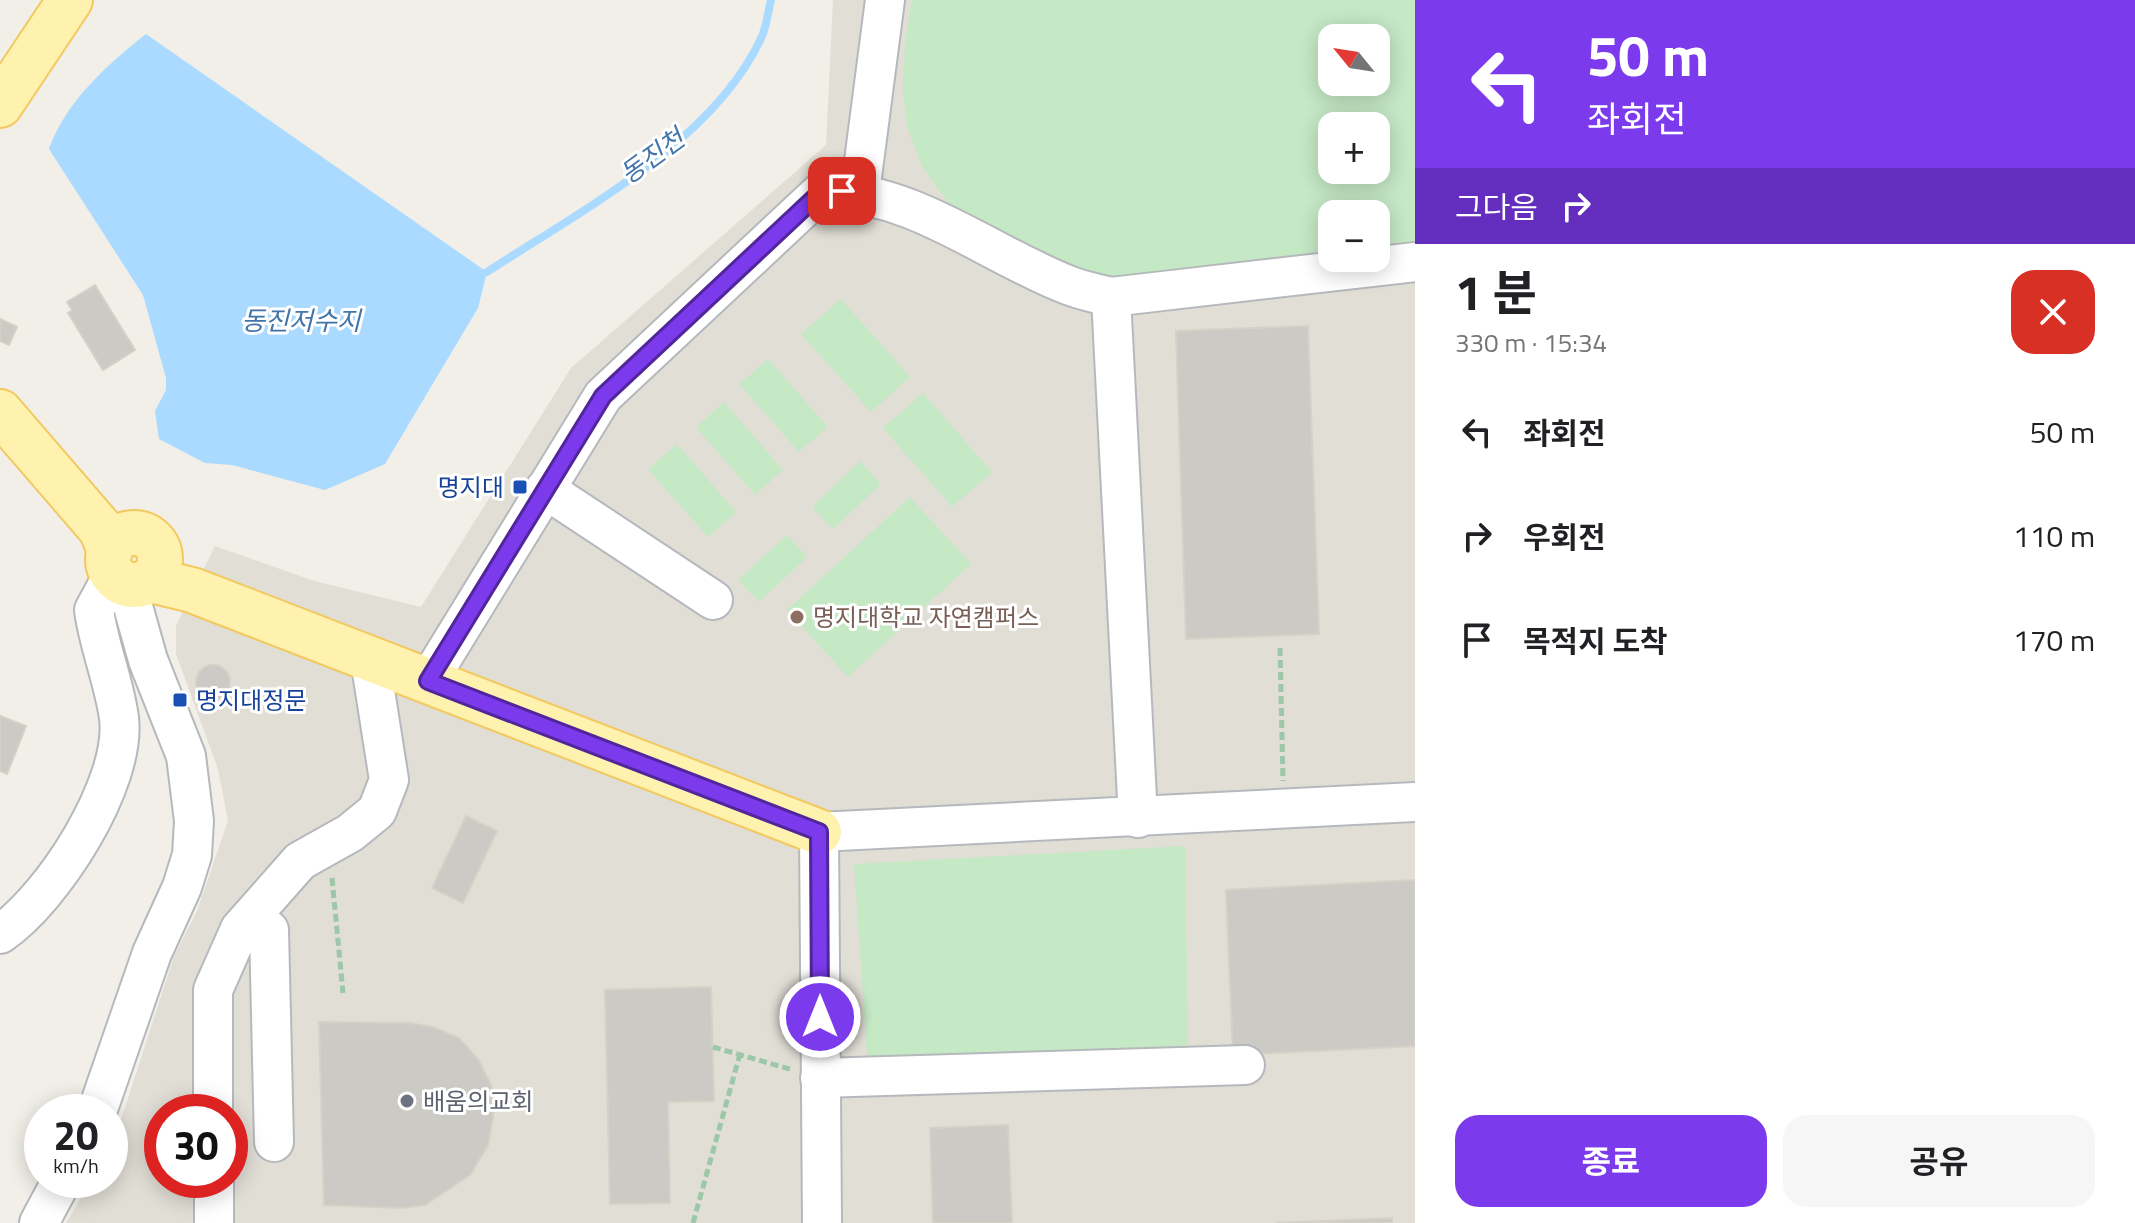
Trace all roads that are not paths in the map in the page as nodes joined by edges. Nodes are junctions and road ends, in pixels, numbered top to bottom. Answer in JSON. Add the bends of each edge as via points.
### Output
{"nodes":[{"id":1,"x":70,"y":0,"type":"edge"},
{"id":2,"x":885,"y":0,"type":"edge"},
{"id":3,"x":0,"y":105,"type":"edge"},
{"id":4,"x":860,"y":192,"type":"junction"},
{"id":5,"x":1415,"y":262,"type":"edge"},
{"id":6,"x":1111,"y":297,"type":"junction"},
{"id":7,"x":0,"y":412,"type":"edge"},
{"id":8,"x":545,"y":489,"type":"junction"},
{"id":9,"x":132,"y":563,"type":"junction"},
{"id":10,"x":713,"y":600,"type":"dead end"},
{"id":11,"x":370,"y":659,"type":"junction"},
{"id":12,"x":428,"y":681,"type":"junction"},
{"id":13,"x":1415,"y":802,"type":"edge"},
{"id":14,"x":1138,"y":818,"type":"junction"},
{"id":15,"x":819,"y":832,"type":"junction"},
{"id":16,"x":240,"y":929,"type":"junction"},
{"id":17,"x":0,"y":934,"type":"edge"},
{"id":18,"x":1245,"y":1065,"type":"dead end"},
{"id":19,"x":820,"y":1078,"type":"junction"},
{"id":20,"x":103,"y":1094,"type":"edge"},
{"id":21,"x":213,"y":1094,"type":"edge"},
{"id":22,"x":274,"y":1142,"type":"dead end"},
{"id":23,"x":52,"y":1198,"type":"edge"},
{"id":24,"x":214,"y":1198,"type":"edge"},
{"id":25,"x":39,"y":1223,"type":"edge"},
{"id":26,"x":214,"y":1223,"type":"edge"},
{"id":27,"x":822,"y":1223,"type":"edge"}],
"edges":[{"from":1,"to":3,"type":"main road"},
{"from":2,"to":4,"type":"street"},
{"from":4,"to":6,"type":"street","via":[[951,226],[1064,284]]},
{"from":4,"to":8,"type":"street","via":[[823,190],[603,396]]},
{"from":5,"to":6,"type":"street"},
{"from":6,"to":14,"type":"street"},
{"from":7,"to":9,"type":"main road"},
{"from":8,"to":10,"type":"street"},
{"from":8,"to":12,"type":"street"},
{"from":9,"to":11,"type":"main road"},
{"from":9,"to":17,"type":"street","via":[[94,610],[119,722],[115,760],[84,831],[35,902]]},
{"from":9,"to":20,"type":"street","via":[[148,660],[186,756],[194,821],[192,855]]},
{"from":11,"to":12,"type":"main road"},
{"from":11,"to":16,"type":"street","via":[[389,780],[377,811],[300,861]]},
{"from":12,"to":15,"type":"main road"},
{"from":13,"to":14,"type":"street"},
{"from":14,"to":15,"type":"street"},
{"from":15,"to":19,"type":"street"},
{"from":16,"to":21,"type":"street","via":[[213,990]]},
{"from":16,"to":22,"type":"street","via":[[269,930]]},
{"from":18,"to":19,"type":"street"},
{"from":19,"to":27,"type":"street"},
{"from":23,"to":25,"type":"street"},
{"from":24,"to":26,"type":"street"}]}
